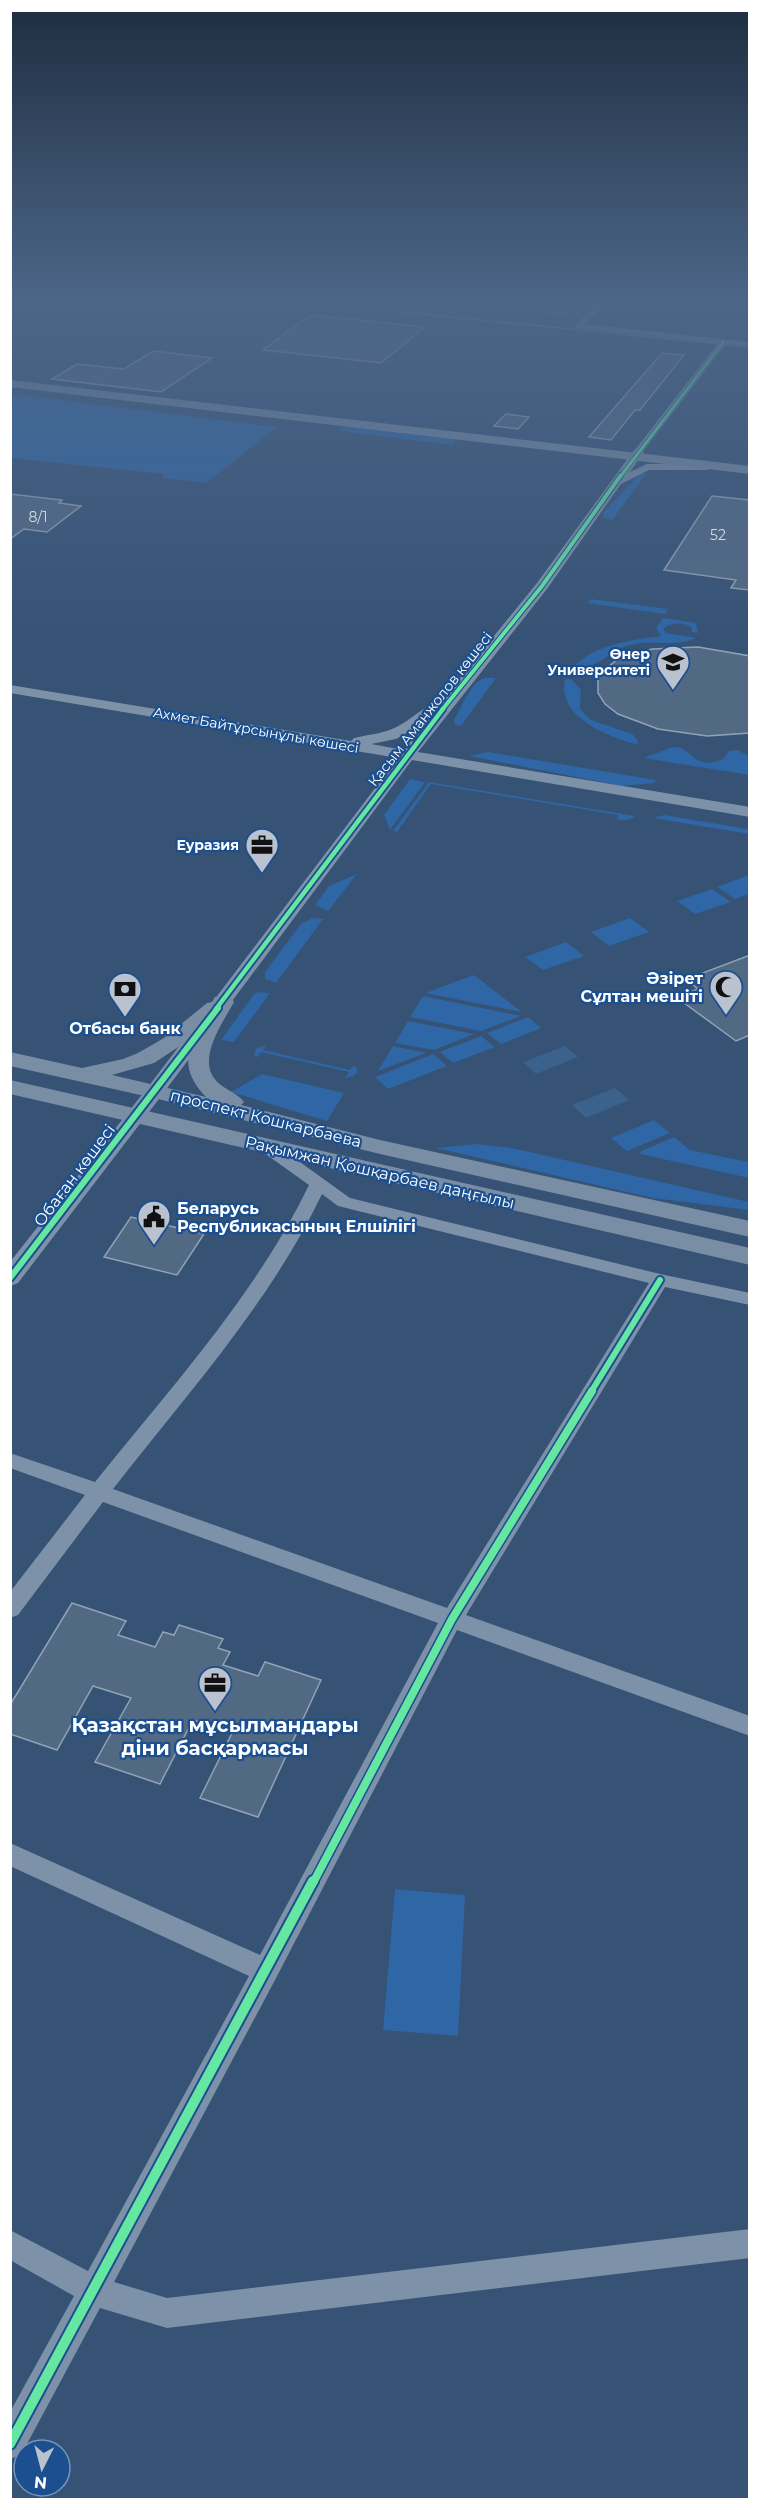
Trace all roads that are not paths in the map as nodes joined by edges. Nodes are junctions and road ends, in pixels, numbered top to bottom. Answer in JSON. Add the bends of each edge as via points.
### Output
{"nodes":[{"id":1,"x":265,"y":411,"type":"edge"},
{"id":2,"x":670,"y":411,"type":"edge"},
{"id":3,"x":636,"y":455,"type":"junction"},
{"id":4,"x":750,"y":465,"type":"edge"},
{"id":5,"x":731,"y":468,"type":"junction"},
{"id":6,"x":750,"y":470,"type":"edge"},
{"id":7,"x":612,"y":487,"type":"junction"},
{"id":8,"x":11,"y":689,"type":"edge"},
{"id":9,"x":454,"y":694,"type":"junction"},
{"id":10,"x":10,"y":700,"type":"edge"},
{"id":11,"x":247,"y":729,"type":"junction"},
{"id":12,"x":404,"y":761,"type":"junction"},
{"id":13,"x":588,"y":784,"type":"junction"},
{"id":14,"x":750,"y":812,"type":"edge"},
{"id":15,"x":750,"y":823,"type":"edge"},
{"id":16,"x":222,"y":1002,"type":"junction"},
{"id":17,"x":13,"y":1058,"type":"edge"},
{"id":18,"x":74,"y":1073,"type":"junction"},
{"id":19,"x":10,"y":1087,"type":"edge"},
{"id":20,"x":155,"y":1091,"type":"junction"},
{"id":21,"x":136,"y":1116,"type":"junction"},
{"id":22,"x":321,"y":1132,"type":"junction"},
{"id":23,"x":266,"y":1146,"type":"junction"},
{"id":24,"x":381,"y":1147,"type":"joint"},
{"id":25,"x":319,"y":1182,"type":"junction"},
{"id":26,"x":750,"y":1229,"type":"edge"},
{"id":27,"x":750,"y":1257,"type":"edge"},
{"id":28,"x":10,"y":1278,"type":"edge"},
{"id":29,"x":660,"y":1280,"type":"junction"},
{"id":30,"x":750,"y":1299,"type":"edge"},
{"id":31,"x":10,"y":1460,"type":"edge"},
{"id":32,"x":99,"y":1491,"type":"junction"},
{"id":33,"x":10,"y":1609,"type":"edge"},
{"id":34,"x":452,"y":1619,"type":"junction"},
{"id":35,"x":750,"y":1726,"type":"edge"},
{"id":36,"x":10,"y":1854,"type":"edge"},
{"id":37,"x":266,"y":1971,"type":"junction"},
{"id":38,"x":750,"y":2243,"type":"edge"},
{"id":39,"x":10,"y":2244,"type":"edge"},
{"id":40,"x":94,"y":2291,"type":"junction"},
{"id":41,"x":10,"y":2444,"type":"edge"}],
"edges":[{"from":1,"to":3,"type":"main road"},
{"from":2,"to":3,"type":"street","name":"Қасым Аманжолов көшесі"},
{"from":3,"to":4,"type":"main road"},
{"from":3,"to":5,"type":"main road"},
{"from":3,"to":7,"type":"street","name":"Қасым Аманжолов көшесі"},
{"from":5,"to":6,"type":"main road"},
{"from":5,"to":7,"type":"street","via":[[647,467]]},
{"from":7,"to":9,"type":"street","name":"Қасым Аманжолов көшесі","via":[[542,586]]},
{"from":8,"to":11,"type":"street","name":"Ахмет Байтұрсынұлы көшесі"},
{"from":9,"to":11,"type":"street","via":[[405,730],[373,740]]},
{"from":9,"to":12,"type":"street","name":"Қасым Аманжолов көшесі"},
{"from":9,"to":13,"type":"street","via":[[442,726],[442,744],[464,757]]},
{"from":10,"to":12,"type":"street","name":"Ахмет Байтұрсынұлы көшесі"},
{"from":11,"to":12,"type":"street","name":"Ахмет Байтұрсынұлы көшесі"},
{"from":12,"to":13,"type":"street","name":"Ахмет Байтұрсынұлы көшесі"},
{"from":12,"to":15,"type":"street","name":"Ахмет Байтұрсынұлы көшесі"},
{"from":12,"to":16,"type":"street","name":"Қасым Аманжолов көшесі"},
{"from":13,"to":14,"type":"street","name":"Ахмет Байтұрсынұлы көшесі"},
{"from":16,"to":18,"type":"main road","via":[[153,1056],[115,1069]]},
{"from":16,"to":20,"type":"street","name":"Қасым Аманжолов көшесі"},
{"from":16,"to":22,"type":"main road","via":[[199,1052],[198,1075],[205,1086],[233,1102]]},
{"from":17,"to":18,"type":"main road","name":"проспект Кошкарбаева"},
{"from":18,"to":20,"type":"main road","name":"проспект Кошкарбаева"},
{"from":19,"to":21,"type":"main road","name":"Рақымжан Қошқарбаев даңғылы"},
{"from":20,"to":21,"type":"street","name":"Обаған көшесі"},
{"from":20,"to":22,"type":"main road","name":"проспект Кошкарбаева"},
{"from":21,"to":23,"type":"main road","name":"Рақымжан Қошқарбаев даңғылы"},
{"from":21,"to":28,"type":"street","name":"Обаған көшесі"},
{"from":22,"to":24,"type":"main road","name":"проспект Кошкарбаева"},
{"from":23,"to":25,"type":"street"},
{"from":23,"to":27,"type":"main road","name":"Рақымжан Қошқарбаев даңғылы"},
{"from":24,"to":26,"type":"main road","name":"Рақымжан Қошқарбаев даңғылы"},
{"from":25,"to":29,"type":"street","via":[[345,1202]]},
{"from":25,"to":32,"type":"street","via":[[307,1210],[248,1303]]},
{"from":29,"to":30,"type":"street"},
{"from":29,"to":34,"type":"street"},
{"from":31,"to":32,"type":"street"},
{"from":32,"to":33,"type":"street"},
{"from":32,"to":34,"type":"street"},
{"from":34,"to":35,"type":"street"},
{"from":34,"to":37,"type":"street"},
{"from":36,"to":37,"type":"street"},
{"from":37,"to":40,"type":"street"},
{"from":38,"to":40,"type":"street","via":[[167,2313]]},
{"from":39,"to":40,"type":"street"},
{"from":40,"to":41,"type":"street"}]}
